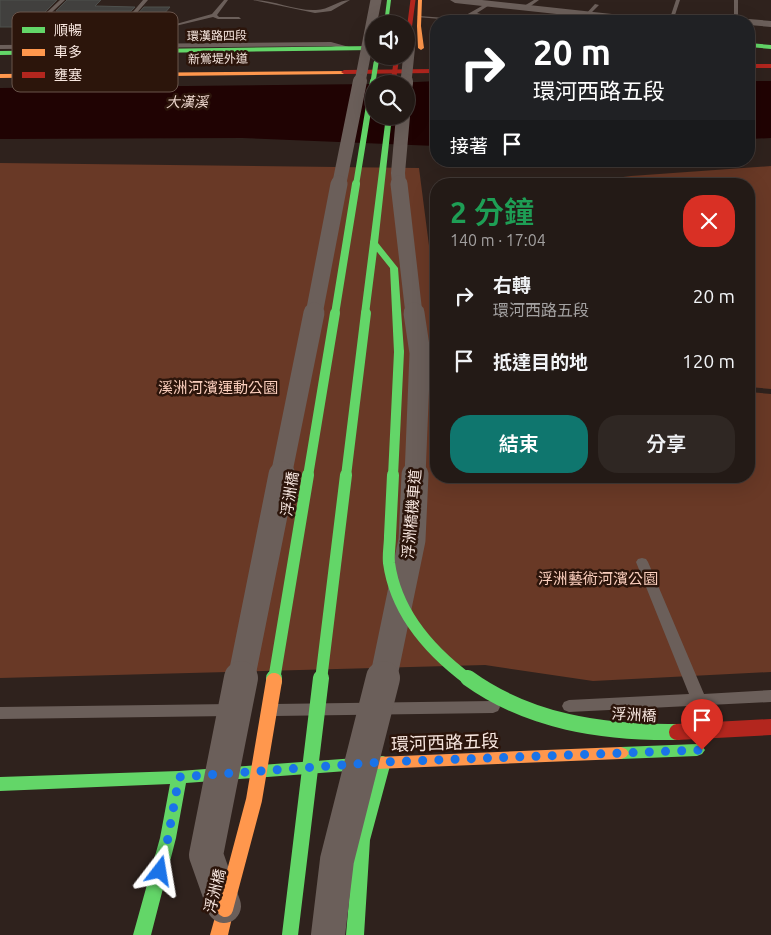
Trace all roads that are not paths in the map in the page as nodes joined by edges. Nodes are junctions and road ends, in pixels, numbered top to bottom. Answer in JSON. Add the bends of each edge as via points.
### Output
{"nodes":[{"id":1,"x":63,"y":0,"type":"edge"},
{"id":2,"x":146,"y":0,"type":"edge"},
{"id":3,"x":226,"y":0,"type":"edge"},
{"id":4,"x":255,"y":0,"type":"edge"},
{"id":5,"x":348,"y":0,"type":"edge"},
{"id":6,"x":371,"y":0,"type":"edge"},
{"id":7,"x":376,"y":0,"type":"edge"},
{"id":8,"x":381,"y":0,"type":"edge"},
{"id":9,"x":389,"y":0,"type":"edge"},
{"id":10,"x":400,"y":0,"type":"edge"},
{"id":11,"x":413,"y":0,"type":"edge"},
{"id":12,"x":420,"y":0,"type":"edge"},
{"id":13,"x":455,"y":0,"type":"edge"},
{"id":14,"x":537,"y":0,"type":"edge"},
{"id":15,"x":678,"y":0,"type":"edge"},
{"id":16,"x":736,"y":0,"type":"edge"},
{"id":17,"x":484,"y":2,"type":"edge"},
{"id":18,"x":597,"y":4,"type":"dead end"},
{"id":19,"x":526,"y":7,"type":"junction"},
{"id":20,"x":561,"y":11,"type":"junction"},
{"id":21,"x":49,"y":12,"type":"edge"},
{"id":22,"x":135,"y":12,"type":"edge"},
{"id":23,"x":474,"y":13,"type":"junction"},
{"id":24,"x":587,"y":14,"type":"junction"},
{"id":25,"x":214,"y":15,"type":"junction"},
{"id":26,"x":372,"y":15,"type":"edge"},
{"id":27,"x":376,"y":15,"type":"edge"},
{"id":28,"x":387,"y":15,"type":"edge"},
{"id":29,"x":398,"y":15,"type":"edge"},
{"id":30,"x":411,"y":15,"type":"edge"},
{"id":31,"x":471,"y":15,"type":"edge"},
{"id":32,"x":481,"y":15,"type":"edge"},
{"id":33,"x":558,"y":15,"type":"edge"},
{"id":34,"x":591,"y":15,"type":"edge"},
{"id":35,"x":668,"y":15,"type":"edge"},
{"id":36,"x":735,"y":15,"type":"edge"},
{"id":37,"x":239,"y":18,"type":"dead end"},
{"id":38,"x":419,"y":21,"type":"junction"},
{"id":39,"x":430,"y":21,"type":"edge"},
{"id":40,"x":755,"y":23,"type":"edge"},
{"id":41,"x":178,"y":24,"type":"edge"},
{"id":42,"x":771,"y":24,"type":"edge"},
{"id":43,"x":415,"y":30,"type":"edge"},
{"id":44,"x":365,"y":36,"type":"edge"},
{"id":45,"x":415,"y":44,"type":"edge"},
{"id":46,"x":755,"y":44,"type":"edge"},
{"id":47,"x":178,"y":45,"type":"edge"},
{"id":48,"x":771,"y":45,"type":"edge"},
{"id":49,"x":356,"y":48,"type":"junction"},
{"id":50,"x":365,"y":48,"type":"edge"},
{"id":51,"x":421,"y":48,"type":"junction"},
{"id":52,"x":430,"y":48,"type":"edge"},
{"id":53,"x":178,"y":50,"type":"edge"},
{"id":54,"x":375,"y":65,"type":"edge"},
{"id":55,"x":755,"y":66,"type":"edge"},
{"id":56,"x":771,"y":66,"type":"edge"},
{"id":57,"x":430,"y":71,"type":"edge"},
{"id":58,"x":178,"y":74,"type":"edge"},
{"id":59,"x":388,"y":125,"type":"edge"},
{"id":60,"x":402,"y":125,"type":"edge"},
{"id":61,"x":374,"y":243,"type":"junction"},
{"id":62,"x":413,"y":305,"type":"junction"},
{"id":63,"x":642,"y":562,"type":"dead end"},
{"id":64,"x":771,"y":696,"type":"edge"},
{"id":65,"x":699,"y":700,"type":"junction"},
{"id":66,"x":771,"y":712,"type":"edge"},
{"id":67,"x":0,"y":713,"type":"edge"},
{"id":68,"x":771,"y":727,"type":"edge"},
{"id":69,"x":705,"y":750,"type":"dead end"},
{"id":70,"x":383,"y":762,"type":"junction"},
{"id":71,"x":179,"y":777,"type":"junction"},
{"id":72,"x":0,"y":784,"type":"edge"},
{"id":73,"x":225,"y":909,"type":"junction"},
{"id":74,"x":142,"y":935,"type":"edge"},
{"id":75,"x":219,"y":935,"type":"edge"},
{"id":76,"x":290,"y":935,"type":"edge"},
{"id":77,"x":328,"y":935,"type":"edge"},
{"id":78,"x":355,"y":935,"type":"edge"}],
"edges":[{"from":1,"to":21,"type":"lane"},
{"from":2,"to":22,"type":"lane"},
{"from":3,"to":25,"type":"lane"},
{"from":4,"to":5,"type":"lane","via":[[315,12],[324,12]]},
{"from":6,"to":26,"type":"main road"},
{"from":7,"to":73,"type":"street","bridge":true,"via":[[206,854]]},
{"from":8,"to":27,"type":"main road"},
{"from":9,"to":28,"type":"main road"},
{"from":10,"to":29,"type":"main road"},
{"from":11,"to":30,"type":"main road","bridge":true},
{"from":12,"to":38,"type":"main road"},
{"from":13,"to":17,"type":"street"},
{"from":14,"to":19,"type":"lane"},
{"from":15,"to":35,"type":"lane"},
{"from":16,"to":36,"type":"lane"},
{"from":17,"to":19,"type":"street"},
{"from":17,"to":23,"type":"lane"},
{"from":18,"to":24,"type":"lane"},
{"from":19,"to":20,"type":"street"},
{"from":20,"to":24,"type":"street"},
{"from":20,"to":33,"type":"lane"},
{"from":23,"to":31,"type":"lane"},
{"from":23,"to":32,"type":"lane"},
{"from":24,"to":34,"type":"street"},
{"from":25,"to":37,"type":"lane","via":[[218,18]]},
{"from":25,"to":41,"type":"lane"},
{"from":38,"to":39,"type":"lane"},
{"from":38,"to":43,"type":"main road"},
{"from":38,"to":51,"type":"main road"},
{"from":40,"to":42,"type":"street"},
{"from":44,"to":49,"type":"main road"},
{"from":45,"to":51,"type":"main road"},
{"from":46,"to":48,"type":"main road"},
{"from":47,"to":49,"type":"lane","via":[[331,44]]},
{"from":49,"to":50,"type":"main road","name":"環漢路四段"},
{"from":49,"to":53,"type":"main road","name":"環漢路四段"},
{"from":51,"to":52,"type":"main road"},
{"from":54,"to":73,"type":"main road","name":"浮洲橋","bridge":true,"via":[[254,800]]},
{"from":55,"to":56,"type":"main road"},
{"from":57,"to":58,"type":"main road","name":"新鶯堤外道"},
{"from":59,"to":61,"type":"main road"},
{"from":60,"to":62,"type":"street","name":"浮洲橋機車道","bridge":true,"via":[[398,172]]},
{"from":61,"to":68,"type":"main road","name":"浮洲橋","bridge":true,"via":[[394,268],[400,352],[389,555],[392,581],[401,607],[416,631],[439,657],[472,682],[513,703],[566,722],[654,732]]},
{"from":61,"to":76,"type":"main road","bridge":true},
{"from":62,"to":66,"type":"street","bridge":true,"via":[[402,540],[407,582],[418,608],[436,634],[466,662],[499,683],[544,701],[595,714],[656,717]]},
{"from":62,"to":77,"type":"street","name":"浮洲橋機車道","bridge":true,"via":[[420,353],[412,540],[381,688],[337,860]]},
{"from":63,"to":65,"type":"lane"},
{"from":64,"to":65,"type":"lane"},
{"from":65,"to":67,"type":"lane","via":[[582,706]]},
{"from":69,"to":70,"type":"main road","name":"環河西路五段"},
{"from":70,"to":71,"type":"main road","name":"環河西路五段"},
{"from":70,"to":78,"type":"main road","via":[[362,840]]},
{"from":71,"to":72,"type":"main road","name":"環河西路五段"},
{"from":71,"to":74,"type":"main road","via":[[168,838]]},
{"from":73,"to":75,"type":"main road","name":"浮洲橋"}]}
